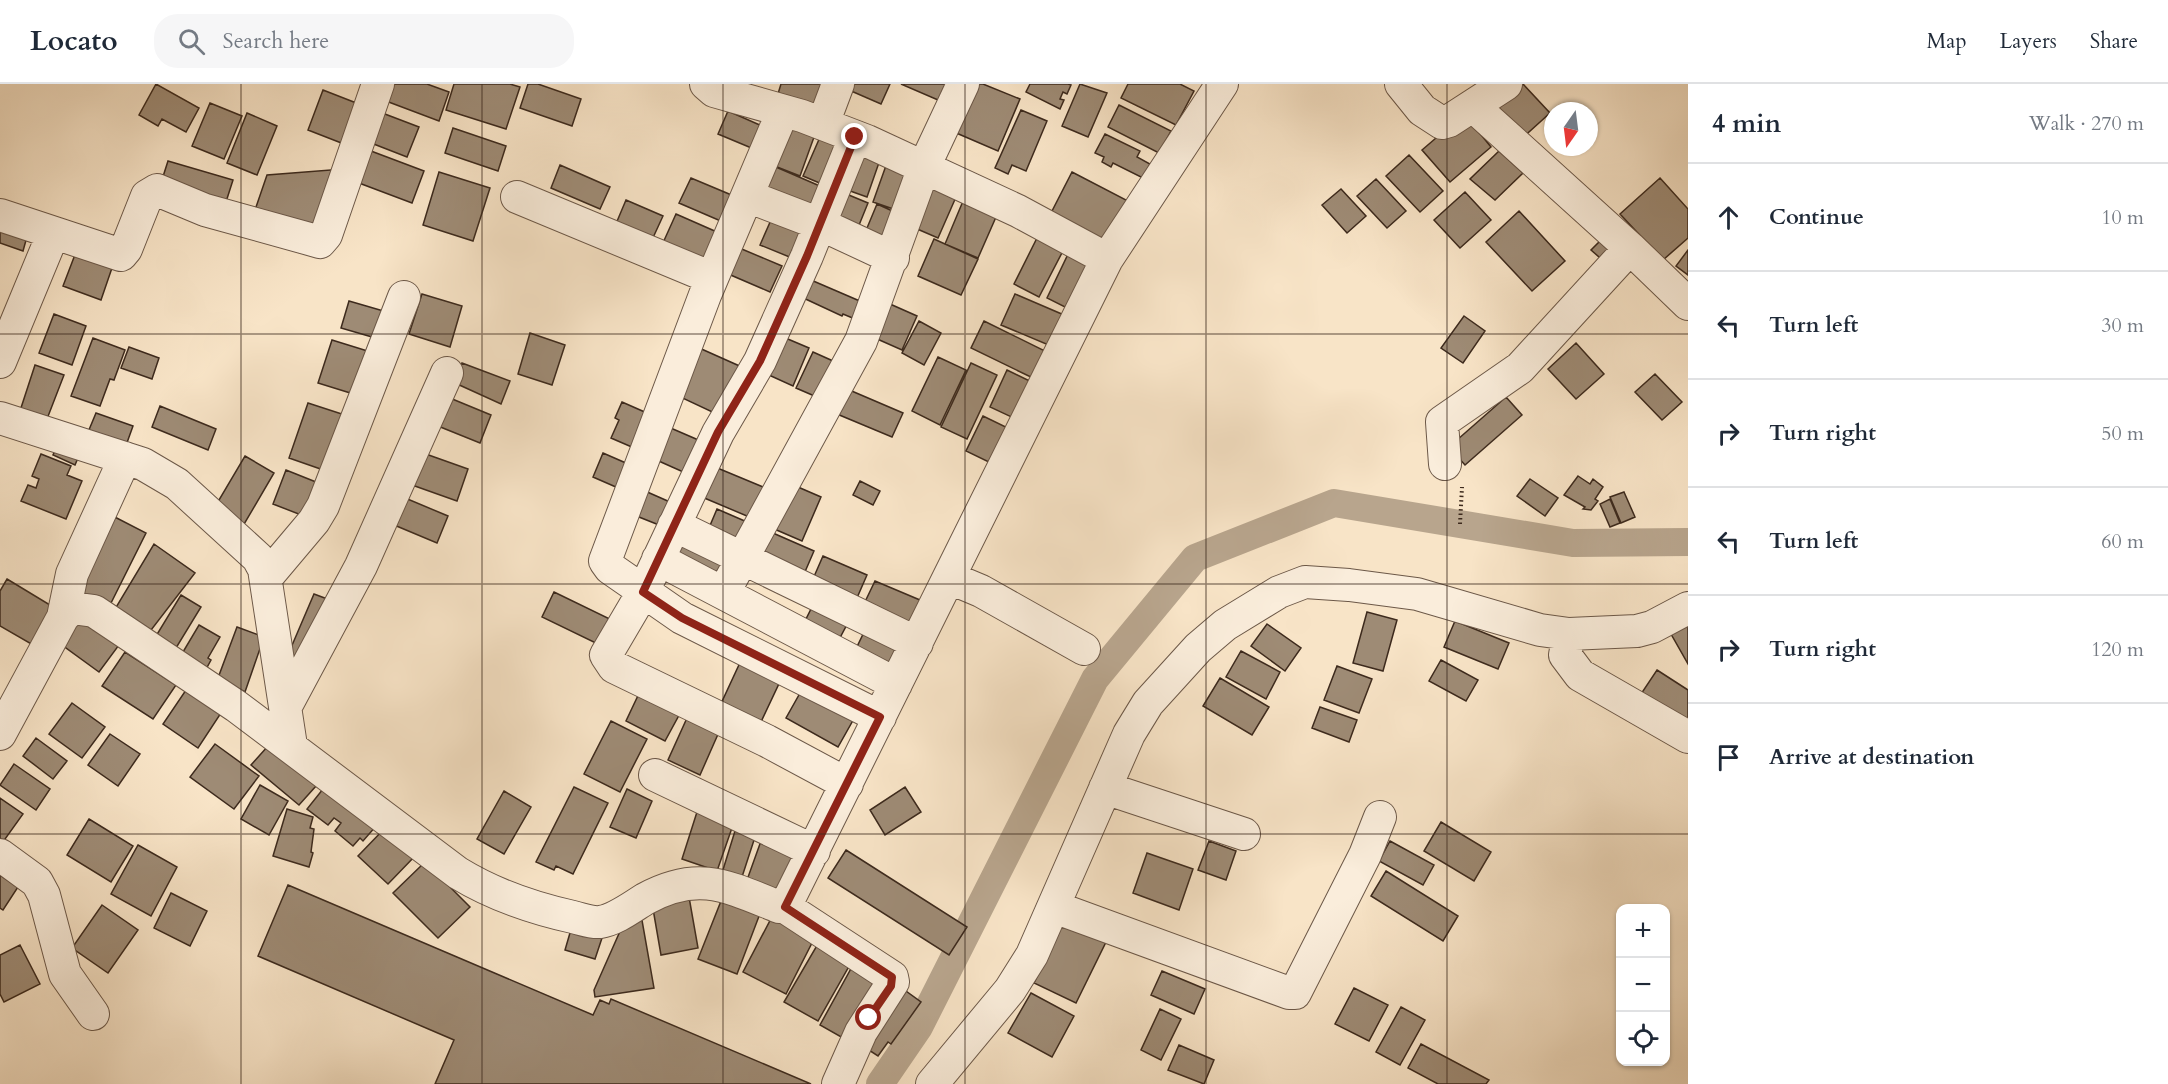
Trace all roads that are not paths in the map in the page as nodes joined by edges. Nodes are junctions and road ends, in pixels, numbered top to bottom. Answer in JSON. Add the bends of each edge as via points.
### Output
{"nodes":[{"id":1,"x":378,"y":84,"type":"edge"},
{"id":2,"x":706,"y":84,"type":"edge"},
{"id":3,"x":838,"y":84,"type":"edge"},
{"id":4,"x":963,"y":84,"type":"edge"},
{"id":5,"x":1222,"y":84,"type":"edge"},
{"id":6,"x":1506,"y":84,"type":"edge"},
{"id":7,"x":1411,"y":96,"type":"edge"},
{"id":8,"x":1473,"y":106,"type":"junction"},
{"id":9,"x":783,"y":111,"type":"junction"},
{"id":10,"x":823,"y":124,"type":"junction"},
{"id":11,"x":855,"y":137,"type":"junction"},
{"id":12,"x":924,"y":166,"type":"junction"},
{"id":13,"x":747,"y":196,"type":"junction"},
{"id":14,"x":517,"y":197,"type":"dead end"},
{"id":15,"x":0,"y":215,"type":"edge"},
{"id":16,"x":820,"y":224,"type":"junction"},
{"id":17,"x":53,"y":234,"type":"junction"},
{"id":18,"x":1630,"y":248,"type":"junction"},
{"id":19,"x":893,"y":258,"type":"junction"},
{"id":20,"x":1107,"y":259,"type":"junction"},
{"id":21,"x":712,"y":278,"type":"junction"},
{"id":22,"x":404,"y":297,"type":"dead end"},
{"id":23,"x":1688,"y":304,"type":"edge"},
{"id":24,"x":0,"y":362,"type":"edge"},
{"id":25,"x":447,"y":373,"type":"dead end"},
{"id":26,"x":0,"y":418,"type":"edge"},
{"id":27,"x":125,"y":458,"type":"junction"},
{"id":28,"x":1444,"y":464,"type":"dead end"},
{"id":29,"x":674,"y":525,"type":"junction"},
{"id":30,"x":658,"y":559,"type":"junction"},
{"id":31,"x":741,"y":559,"type":"junction"},
{"id":32,"x":266,"y":578,"type":"junction"},
{"id":33,"x":950,"y":578,"type":"junction"},
{"id":34,"x":643,"y":592,"type":"junction"},
{"id":35,"x":724,"y":592,"type":"junction"},
{"id":36,"x":1688,"y":608,"type":"edge"},
{"id":37,"x":63,"y":617,"type":"junction"},
{"id":38,"x":1569,"y":634,"type":"junction"},
{"id":39,"x":917,"y":644,"type":"junction"},
{"id":40,"x":1084,"y":649,"type":"dead end"},
{"id":41,"x":896,"y":684,"type":"junction"},
{"id":42,"x":286,"y":706,"type":"junction"},
{"id":43,"x":880,"y":717,"type":"junction"},
{"id":44,"x":0,"y":734,"type":"edge"},
{"id":45,"x":1688,"y":737,"type":"edge"},
{"id":46,"x":291,"y":746,"type":"junction"},
{"id":47,"x":655,"y":775,"type":"dead end"},
{"id":48,"x":847,"y":784,"type":"junction"},
{"id":49,"x":1105,"y":788,"type":"junction"},
{"id":50,"x":1380,"y":817,"type":"dead end"},
{"id":51,"x":1244,"y":834,"type":"dead end"},
{"id":52,"x":814,"y":851,"type":"junction"},
{"id":53,"x":0,"y":855,"type":"edge"},
{"id":54,"x":785,"y":907,"type":"junction"},
{"id":55,"x":1054,"y":907,"type":"junction"},
{"id":56,"x":93,"y":1014,"type":"dead end"},
{"id":57,"x":838,"y":1084,"type":"edge"},
{"id":58,"x":933,"y":1084,"type":"edge"}],
"edges":[{"from":1,"to":17,"type":"street","via":[[326,236],[320,242],[205,210],[157,190],[147,196],[121,255]]},
{"from":2,"to":9,"type":"street","via":[[714,91]]},
{"from":3,"to":10,"type":"street"},
{"from":4,"to":12,"type":"street"},
{"from":5,"to":20,"type":"street"},
{"from":6,"to":8,"type":"street"},
{"from":7,"to":8,"type":"street","via":[[1442,123]]},
{"from":8,"to":18,"type":"street"},
{"from":9,"to":10,"type":"street"},
{"from":9,"to":13,"type":"street"},
{"from":10,"to":11,"type":"street"},
{"from":11,"to":12,"type":"street"},
{"from":11,"to":16,"type":"street"},
{"from":12,"to":19,"type":"street"},
{"from":12,"to":20,"type":"street"},
{"from":13,"to":16,"type":"street"},
{"from":13,"to":21,"type":"street"},
{"from":14,"to":21,"type":"street"},
{"from":15,"to":17,"type":"street"},
{"from":16,"to":19,"type":"street"},
{"from":16,"to":29,"type":"street","via":[[754,374],[718,432]]},
{"from":17,"to":24,"type":"street"},
{"from":18,"to":23,"type":"street"},
{"from":18,"to":28,"type":"street","via":[[1520,368],[1442,422]]},
{"from":19,"to":31,"type":"street","via":[[861,341]]},
{"from":20,"to":33,"type":"street"},
{"from":21,"to":34,"type":"street","via":[[605,561]]},
{"from":22,"to":32,"type":"street","via":[[322,506]]},
{"from":25,"to":42,"type":"street","via":[[361,566]]},
{"from":26,"to":27,"type":"street"},
{"from":27,"to":32,"type":"street","via":[[177,484],[258,558]]},
{"from":27,"to":37,"type":"street","via":[[72,574]]},
{"from":29,"to":30,"type":"street"},
{"from":29,"to":31,"type":"street"},
{"from":30,"to":34,"type":"street"},
{"from":30,"to":35,"type":"street"},
{"from":31,"to":35,"type":"street"},
{"from":31,"to":39,"type":"street"},
{"from":32,"to":42,"type":"street"},
{"from":33,"to":39,"type":"street"},
{"from":33,"to":40,"type":"street","via":[[981,591]]},
{"from":34,"to":43,"type":"street","via":[[682,618]]},
{"from":34,"to":48,"type":"street","via":[[606,655],[614,667]]},
{"from":35,"to":41,"type":"street"},
{"from":36,"to":38,"type":"street","via":[[1637,631]]},
{"from":37,"to":44,"type":"street"},
{"from":37,"to":46,"type":"street","via":[[72,608],[94,611]]},
{"from":38,"to":45,"type":"street","via":[[1565,655],[1580,675]]},
{"from":38,"to":49,"type":"street","via":[[1540,630],[1417,594],[1305,582],[1279,591],[1225,625],[1198,648],[1148,703],[1128,734]]},
{"from":39,"to":41,"type":"street"},
{"from":41,"to":43,"type":"street"},
{"from":42,"to":46,"type":"street"},
{"from":43,"to":48,"type":"street"},
{"from":46,"to":54,"type":"street","via":[[458,873],[486,890],[536,908],[601,922],[659,891],[691,882],[726,885]]},
{"from":47,"to":52,"type":"street"},
{"from":48,"to":52,"type":"street"},
{"from":49,"to":51,"type":"street"},
{"from":49,"to":55,"type":"street"},
{"from":50,"to":55,"type":"street","via":[[1365,855],[1295,993]]},
{"from":52,"to":54,"type":"street"},
{"from":53,"to":56,"type":"street","via":[[29,874],[40,889],[64,974]]},
{"from":54,"to":57,"type":"street","via":[[892,977],[893,982],[861,1032]]},
{"from":55,"to":58,"type":"street","via":[[1032,955],[1010,990]]}]}
